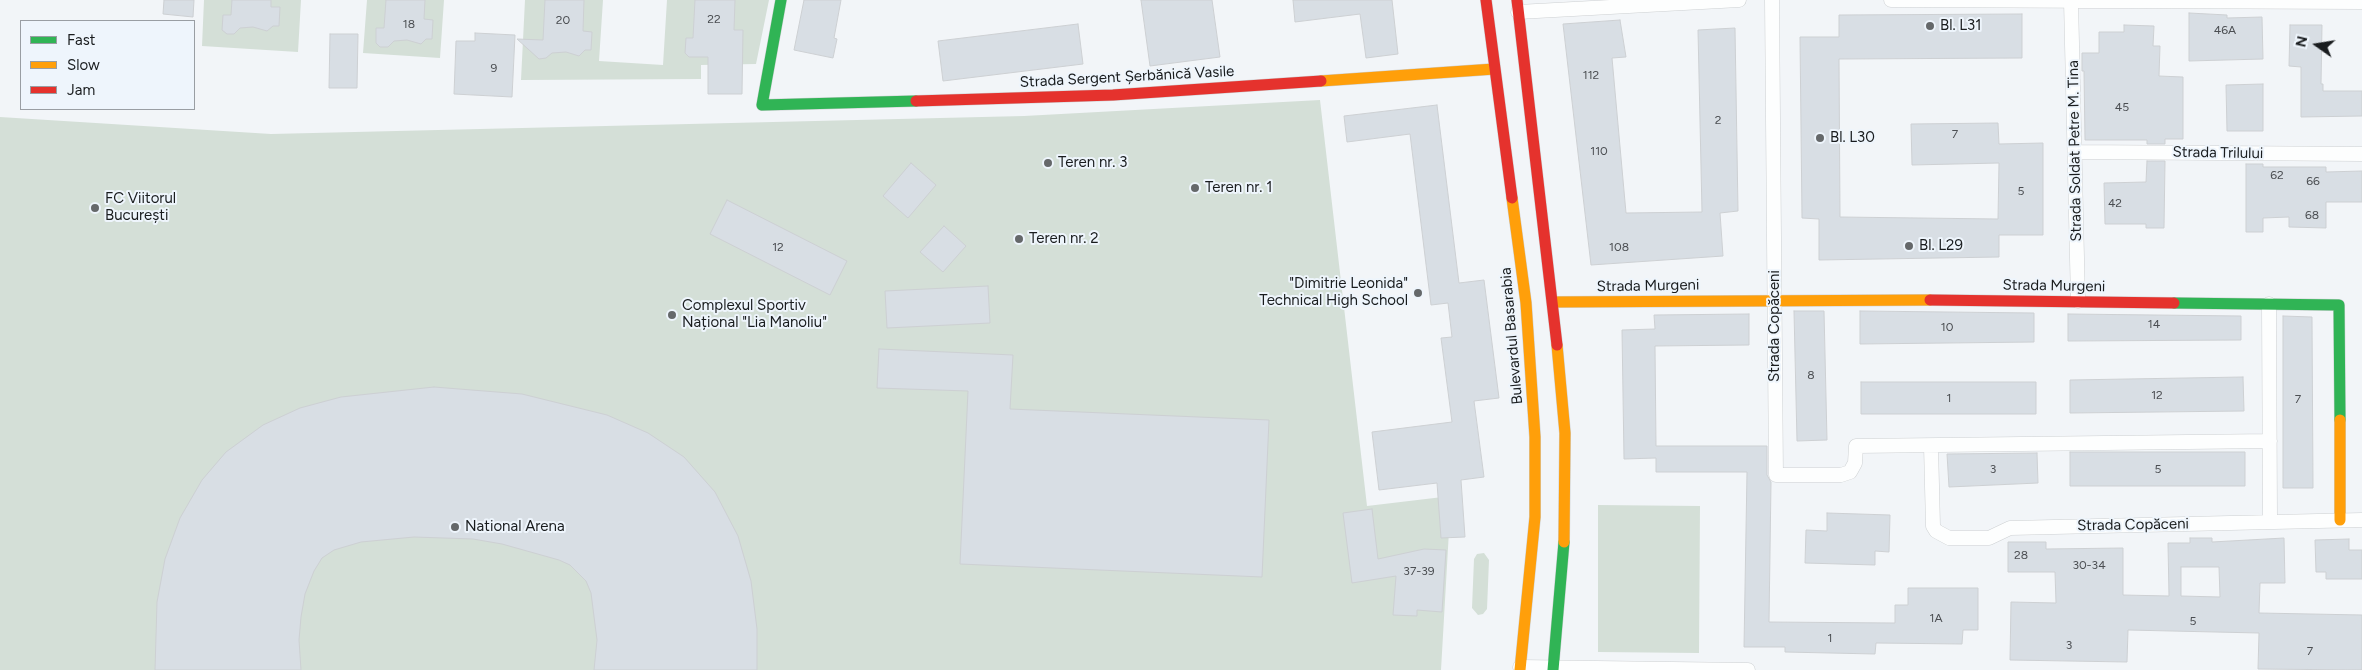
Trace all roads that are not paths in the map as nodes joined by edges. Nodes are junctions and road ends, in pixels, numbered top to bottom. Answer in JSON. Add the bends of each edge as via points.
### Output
{"nodes":[{"id":1,"x":782,"y":0,"type":"edge"},
{"id":2,"x":1486,"y":0,"type":"edge"},
{"id":3,"x":1739,"y":0,"type":"edge"},
{"id":4,"x":1772,"y":0,"type":"edge"},
{"id":5,"x":1892,"y":0,"type":"edge"},
{"id":6,"x":2071,"y":1,"type":"edge"},
{"id":7,"x":2362,"y":2,"type":"edge"},
{"id":8,"x":1518,"y":6,"type":"edge"},
{"id":9,"x":1494,"y":69,"type":"junction"},
{"id":10,"x":2075,"y":152,"type":"junction"},
{"id":11,"x":2362,"y":154,"type":"edge"},
{"id":12,"x":1774,"y":299,"type":"junction"},
{"id":13,"x":2078,"y":301,"type":"junction"},
{"id":14,"x":1553,"y":302,"type":"junction"},
{"id":15,"x":2269,"y":304,"type":"junction"},
{"id":16,"x":2270,"y":441,"type":"junction"},
{"id":17,"x":1931,"y":446,"type":"junction"},
{"id":18,"x":2340,"y":520,"type":"junction"},
{"id":19,"x":2362,"y":520,"type":"edge"},
{"id":20,"x":2270,"y":521,"type":"junction"},
{"id":21,"x":1520,"y":669,"type":"edge"},
{"id":22,"x":1553,"y":670,"type":"edge"},
{"id":23,"x":1748,"y":670,"type":"edge"}],
"edges":[{"from":1,"to":9,"type":"street","name":"Strada Sergent Șerbănică Vasile","via":[[762,105],[1113,95]]},
{"from":2,"to":9,"type":"street","name":"Bulevardul Basarabia"},
{"from":3,"to":8,"type":"street"},
{"from":4,"to":12,"type":"street","name":"Strada Copăceni"},
{"from":5,"to":6,"type":"street"},
{"from":6,"to":7,"type":"street"},
{"from":6,"to":10,"type":"street","name":"Strada Soldat Petre M. Tina"},
{"from":8,"to":14,"type":"street"},
{"from":9,"to":21,"type":"street","name":"Bulevardul Basarabia","via":[[1526,303],[1536,437],[1535,517]]},
{"from":10,"to":11,"type":"street","name":"Strada Trilului"},
{"from":10,"to":13,"type":"street","name":"Strada Soldat Petre M. Tina"},
{"from":12,"to":13,"type":"street","name":"Strada Murgeni"},
{"from":12,"to":14,"type":"street","name":"Strada Murgeni"},
{"from":12,"to":17,"type":"street","name":"Strada Copăceni","via":[[1776,475],[1842,475],[1850,472],[1855,463],[1856,446]]},
{"from":13,"to":15,"type":"street","name":"Strada Murgeni"},
{"from":14,"to":22,"type":"street","via":[[1567,467],[1565,543]]},
{"from":15,"to":16,"type":"street"},
{"from":15,"to":18,"type":"street","name":"Strada Murgeni","via":[[2339,305]]},
{"from":16,"to":17,"type":"street","name":"Strada Copăceni"},
{"from":16,"to":20,"type":"street"},
{"from":17,"to":20,"type":"street","name":"Strada Copăceni","via":[[1934,529],[1949,538],[1989,538],[2010,528]]},
{"from":18,"to":19,"type":"street","name":"Strada Copăceni"},
{"from":18,"to":20,"type":"street","name":"Strada Copăceni"},
{"from":21,"to":22,"type":"street"},
{"from":22,"to":23,"type":"street"}]}
